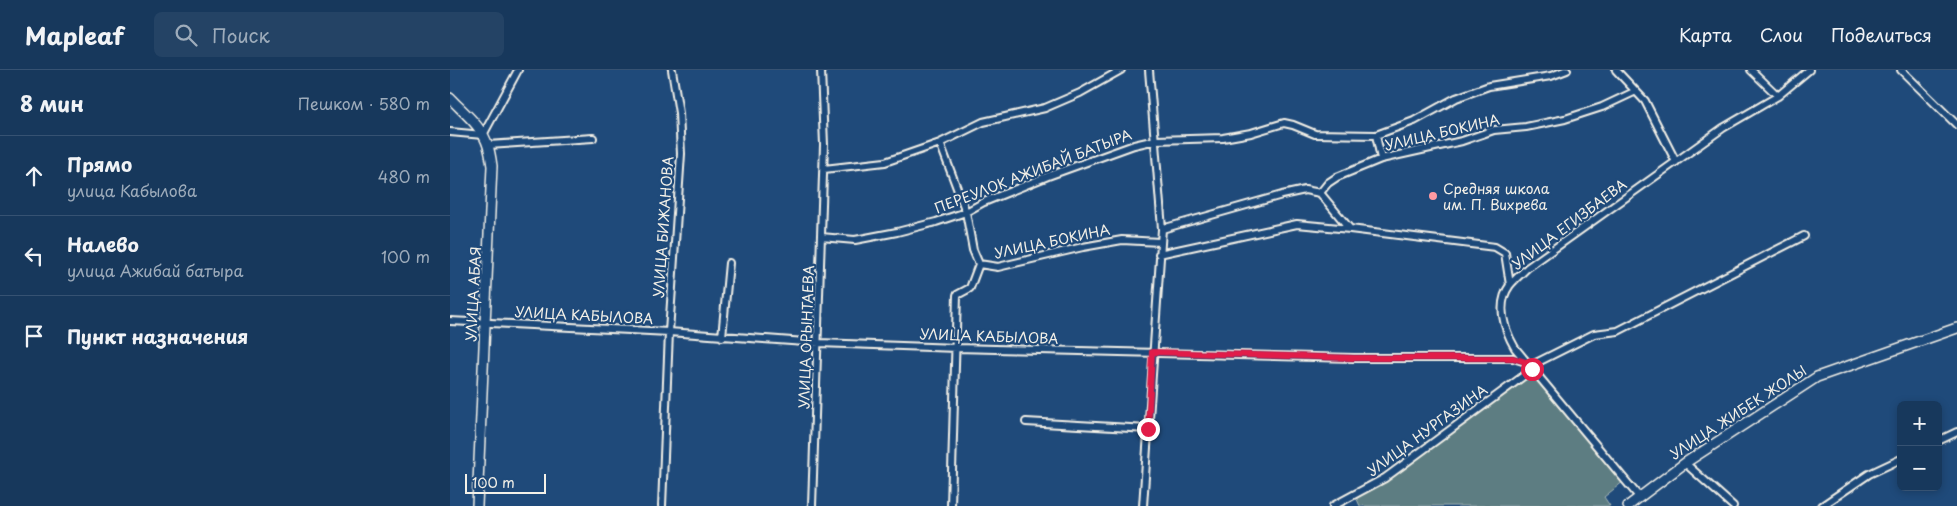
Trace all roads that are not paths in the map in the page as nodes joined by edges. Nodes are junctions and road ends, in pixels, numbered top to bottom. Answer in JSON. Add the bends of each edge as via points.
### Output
{"nodes":[{"id":1,"x":518,"y":70,"type":"edge"},
{"id":2,"x":672,"y":70,"type":"edge"},
{"id":3,"x":821,"y":70,"type":"edge"},
{"id":4,"x":1121,"y":70,"type":"edge"},
{"id":5,"x":1149,"y":70,"type":"edge"},
{"id":6,"x":1567,"y":70,"type":"edge"},
{"id":7,"x":1616,"y":70,"type":"edge"},
{"id":8,"x":1751,"y":70,"type":"edge"},
{"id":9,"x":1809,"y":70,"type":"edge"},
{"id":10,"x":1901,"y":70,"type":"edge"},
{"id":11,"x":1634,"y":92,"type":"junction"},
{"id":12,"x":1778,"y":96,"type":"junction"},
{"id":13,"x":450,"y":98,"type":"edge"},
{"id":14,"x":1957,"y":125,"type":"edge"},
{"id":15,"x":450,"y":132,"type":"edge"},
{"id":16,"x":1376,"y":134,"type":"junction"},
{"id":17,"x":483,"y":135,"type":"junction"},
{"id":18,"x":593,"y":138,"type":"dead end"},
{"id":19,"x":1156,"y":140,"type":"junction"},
{"id":20,"x":940,"y":143,"type":"junction"},
{"id":21,"x":488,"y":145,"type":"junction"},
{"id":22,"x":1381,"y":159,"type":"junction"},
{"id":23,"x":1676,"y":162,"type":"junction"},
{"id":24,"x":824,"y":169,"type":"junction"},
{"id":25,"x":1320,"y":192,"type":"junction"},
{"id":26,"x":966,"y":212,"type":"junction"},
{"id":27,"x":1162,"y":229,"type":"junction"},
{"id":28,"x":1350,"y":229,"type":"junction"},
{"id":29,"x":1804,"y":236,"type":"dead end"},
{"id":30,"x":821,"y":237,"type":"junction"},
{"id":31,"x":1160,"y":242,"type":"junction"},
{"id":32,"x":1159,"y":254,"type":"junction"},
{"id":33,"x":729,"y":263,"type":"dead end"},
{"id":34,"x":979,"y":264,"type":"junction"},
{"id":35,"x":1510,"y":285,"type":"junction"},
{"id":36,"x":450,"y":321,"type":"edge"},
{"id":37,"x":485,"y":322,"type":"junction"},
{"id":38,"x":1957,"y":328,"type":"edge"},
{"id":39,"x":669,"y":332,"type":"junction"},
{"id":40,"x":722,"y":337,"type":"junction"},
{"id":41,"x":819,"y":342,"type":"junction"},
{"id":42,"x":957,"y":348,"type":"junction"},
{"id":43,"x":1152,"y":352,"type":"junction"},
{"id":44,"x":1530,"y":366,"type":"junction"},
{"id":45,"x":1026,"y":422,"type":"dead end"},
{"id":46,"x":1148,"y":429,"type":"junction"},
{"id":47,"x":1957,"y":432,"type":"edge"},
{"id":48,"x":1942,"y":439,"type":"edge"},
{"id":49,"x":1897,"y":461,"type":"edge"},
{"id":50,"x":1685,"y":463,"type":"junction"},
{"id":51,"x":1640,"y":498,"type":"junction"},
{"id":52,"x":477,"y":506,"type":"edge"},
{"id":53,"x":662,"y":506,"type":"edge"},
{"id":54,"x":812,"y":506,"type":"edge"},
{"id":55,"x":952,"y":506,"type":"edge"},
{"id":56,"x":1143,"y":506,"type":"edge"},
{"id":57,"x":1333,"y":506,"type":"edge"},
{"id":58,"x":1628,"y":506,"type":"edge"},
{"id":59,"x":1733,"y":506,"type":"edge"},
{"id":60,"x":1822,"y":506,"type":"edge"}],
"edges":[{"from":1,"to":17,"type":"street"},
{"from":2,"to":39,"type":"street","name":"УЛИЦА БИЖАНОВА","via":[[681,154]]},
{"from":3,"to":24,"type":"street","name":"УЛИЦА ОРЫНТАЕВА"},
{"from":4,"to":20,"type":"street","via":[[1045,108],[983,122]]},
{"from":5,"to":19,"type":"street"},
{"from":6,"to":16,"type":"street","via":[[1551,76],[1489,86],[1456,98],[1414,121]]},
{"from":7,"to":11,"type":"street"},
{"from":8,"to":12,"type":"street"},
{"from":9,"to":12,"type":"street","name":"УЛИЦА ЕГИЗБАЕВА"},
{"from":10,"to":14,"type":"street"},
{"from":11,"to":22,"type":"street","name":"УЛИЦА БОКИНА","via":[[1565,119],[1526,128],[1494,130],[1462,141]]},
{"from":11,"to":23,"type":"street","via":[[1645,101]]},
{"from":12,"to":23,"type":"street","name":"УЛИЦА ЕГИЗБАЕВА","via":[[1723,128]]},
{"from":13,"to":17,"type":"street","name":"УЛИЦА АБАЯ"},
{"from":15,"to":17,"type":"street"},
{"from":16,"to":19,"type":"street","name":"ПЕРЕУЛОК АЖИБАЙ БАТЫРА","via":[[1312,133],[1284,123],[1223,138]]},
{"from":16,"to":22,"type":"street"},
{"from":17,"to":21,"type":"street","name":"УЛИЦА АБАЯ"},
{"from":18,"to":21,"type":"street"},
{"from":19,"to":26,"type":"street","name":"ПЕРЕУЛОК АЖИБАЙ БАТЫРА","via":[[1048,176]]},
{"from":19,"to":27,"type":"street"},
{"from":20,"to":24,"type":"street","via":[[885,162]]},
{"from":20,"to":26,"type":"street"},
{"from":21,"to":37,"type":"street","name":"УЛИЦА АБАЯ","via":[[492,166]]},
{"from":22,"to":25,"type":"street","name":"УЛИЦА БОКИНА","via":[[1337,177]]},
{"from":23,"to":35,"type":"street","name":"УЛИЦА ЕГИЗБАЕВА","via":[[1527,268]]},
{"from":24,"to":30,"type":"street","name":"УЛИЦА ОРЫНТАЕВА"},
{"from":25,"to":27,"type":"street","via":[[1305,190],[1282,195]]},
{"from":25,"to":28,"type":"street"},
{"from":26,"to":30,"type":"street","name":"ПЕРЕУЛОК АЖИБАЙ БАТЫРА","via":[[897,232],[855,240]]},
{"from":26,"to":34,"type":"street"},
{"from":27,"to":31,"type":"street"},
{"from":28,"to":32,"type":"street","via":[[1297,224]]},
{"from":28,"to":35,"type":"street","via":[[1495,247],[1505,253]]},
{"from":29,"to":44,"type":"street","name":"УЛИЦА НУРГАЗИНА","via":[[1618,331],[1594,334]]},
{"from":30,"to":41,"type":"street","name":"УЛИЦА ОРЫНТАЕВА"},
{"from":31,"to":32,"type":"street"},
{"from":31,"to":34,"type":"street","name":"УЛИЦА БОКИНА","via":[[1122,240],[998,268]]},
{"from":32,"to":43,"type":"street"},
{"from":33,"to":40,"type":"street"},
{"from":34,"to":42,"type":"street","via":[[970,288],[957,295]]},
{"from":35,"to":44,"type":"street","name":"УЛИЦА ЕГИЗБАЕВА","via":[[1504,298],[1504,323],[1512,342]]},
{"from":36,"to":37,"type":"street","name":"УЛИЦА КАБЫЛОВА"},
{"from":37,"to":39,"type":"street","name":"УЛИЦА КАБЫЛОВА"},
{"from":37,"to":52,"type":"street","name":"УЛИЦА АБАЯ"},
{"from":38,"to":50,"type":"street","name":"УЛИЦА ЖИБЕК ЖОЛЫ","via":[[1817,376]]},
{"from":39,"to":40,"type":"street","name":"УЛИЦА КАБЫЛОВА"},
{"from":39,"to":53,"type":"street","name":"УЛИЦА БИЖАНОВА"},
{"from":40,"to":41,"type":"street","name":"УЛИЦА КАБЫЛОВА"},
{"from":41,"to":42,"type":"street","name":"УЛИЦА КАБЫЛОВА"},
{"from":41,"to":54,"type":"street","name":"УЛИЦА ОРЫНТАЕВА"},
{"from":42,"to":43,"type":"street","name":"УЛИЦА КАБЫЛОВА"},
{"from":42,"to":55,"type":"street"},
{"from":43,"to":44,"type":"street","name":"УЛИЦА КАБЫЛОВА","via":[[1354,358],[1513,358]]},
{"from":43,"to":46,"type":"street"},
{"from":44,"to":51,"type":"street","name":"УЛИЦА ЕГИЗБАЕВА"},
{"from":44,"to":57,"type":"street","name":"УЛИЦА НУРГАЗИНА","via":[[1384,478]]},
{"from":45,"to":46,"type":"street"},
{"from":46,"to":56,"type":"street"},
{"from":47,"to":48,"type":"street"},
{"from":49,"to":60,"type":"street","via":[[1869,474]]},
{"from":50,"to":51,"type":"street","name":"УЛИЦА ЖИБЕК ЖОЛЫ"},
{"from":50,"to":59,"type":"street"},
{"from":51,"to":58,"type":"street","name":"УЛИЦА ЖИБЕК ЖОЛЫ"}]}
